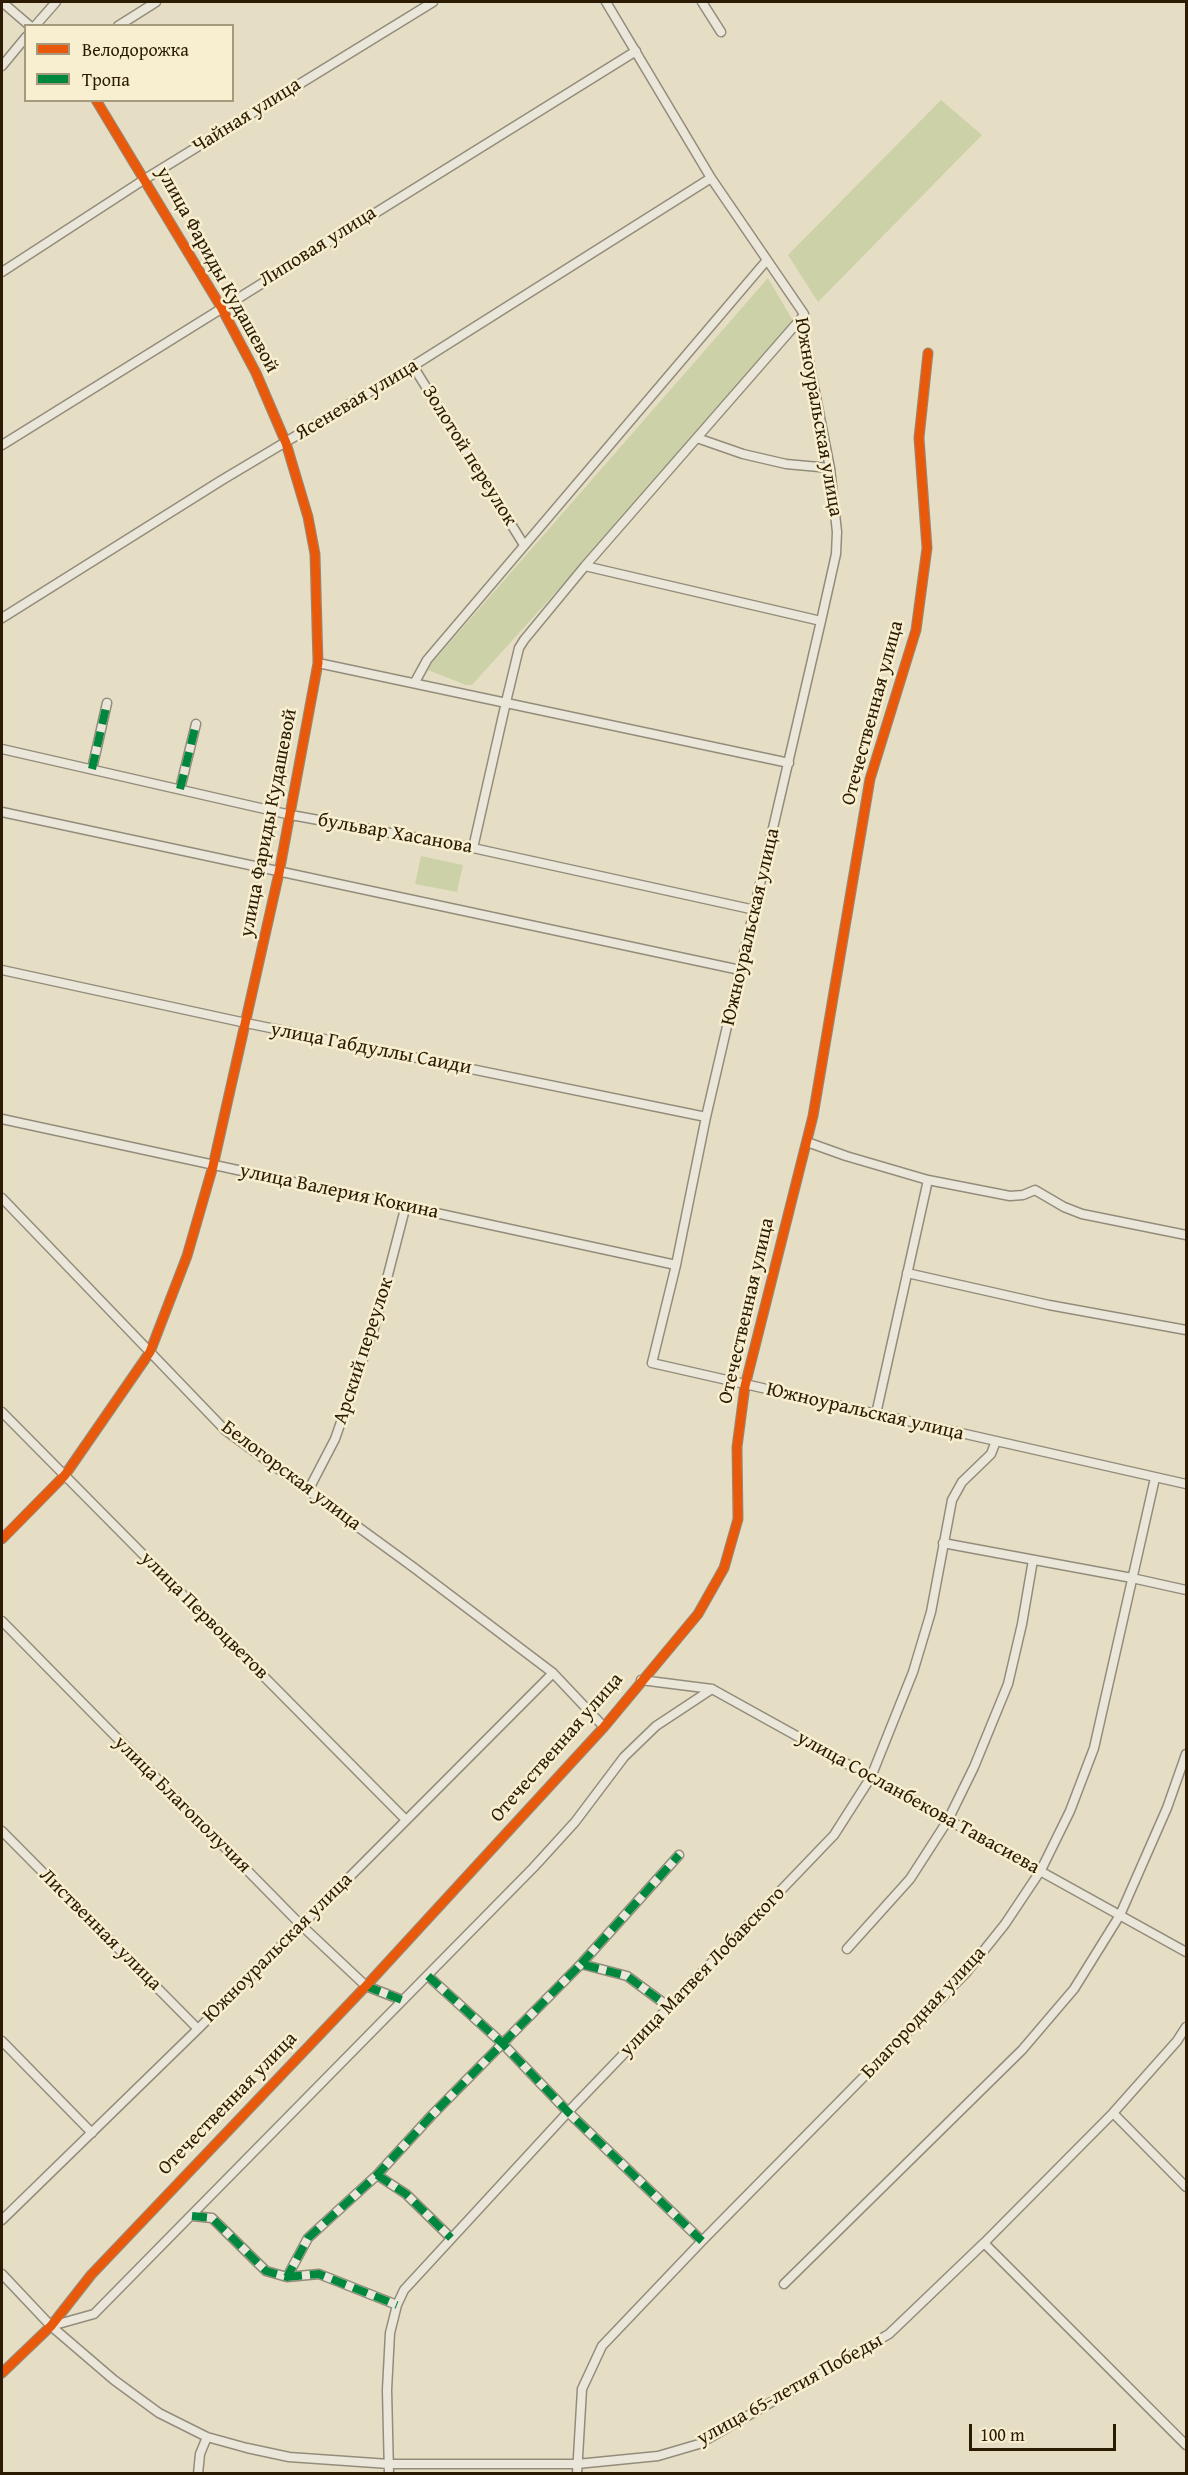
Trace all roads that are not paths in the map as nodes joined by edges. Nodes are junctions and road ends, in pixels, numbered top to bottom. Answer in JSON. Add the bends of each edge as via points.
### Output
{"nodes":[{"id":1,"x":2,"y":2,"type":"edge"},
{"id":2,"x":56,"y":2,"type":"edge"},
{"id":3,"x":156,"y":2,"type":"edge"},
{"id":4,"x":433,"y":2,"type":"edge"},
{"id":5,"x":606,"y":2,"type":"edge"},
{"id":6,"x":702,"y":2,"type":"edge"},
{"id":7,"x":28,"y":24,"type":"edge"},
{"id":8,"x":37,"y":24,"type":"edge"},
{"id":9,"x":121,"y":24,"type":"edge"},
{"id":10,"x":721,"y":32,"type":"dead end"},
{"id":11,"x":24,"y":39,"type":"edge"},
{"id":12,"x":636,"y":51,"type":"junction"},
{"id":13,"x":2,"y":66,"type":"edge"},
{"id":14,"x":97,"y":102,"type":"edge"},
{"id":15,"x":711,"y":178,"type":"junction"},
{"id":16,"x":145,"y":179,"type":"junction"},
{"id":17,"x":767,"y":260,"type":"junction"},
{"id":18,"x":2,"y":272,"type":"edge"},
{"id":19,"x":221,"y":307,"type":"junction"},
{"id":20,"x":804,"y":315,"type":"junction"},
{"id":21,"x":928,"y":353,"type":"dead end"},
{"id":22,"x":413,"y":366,"type":"junction"},
{"id":23,"x":697,"y":438,"type":"junction"},
{"id":24,"x":286,"y":443,"type":"junction"},
{"id":25,"x":2,"y":445,"type":"edge"},
{"id":26,"x":830,"y":468,"type":"junction"},
{"id":27,"x":524,"y":545,"type":"junction"},
{"id":28,"x":585,"y":567,"type":"junction"},
{"id":29,"x":2,"y":618,"type":"edge"},
{"id":30,"x":821,"y":621,"type":"junction"},
{"id":31,"x":318,"y":663,"type":"junction"},
{"id":32,"x":415,"y":682,"type":"junction"},
{"id":33,"x":506,"y":702,"type":"junction"},
{"id":34,"x":107,"y":703,"type":"dead end"},
{"id":35,"x":196,"y":724,"type":"dead end"},
{"id":36,"x":2,"y":749,"type":"edge"},
{"id":37,"x":789,"y":763,"type":"junction"},
{"id":38,"x":92,"y":769,"type":"junction"},
{"id":39,"x":180,"y":789,"type":"junction"},
{"id":40,"x":2,"y":812,"type":"edge"},
{"id":41,"x":291,"y":815,"type":"junction"},
{"id":42,"x":473,"y":848,"type":"junction"},
{"id":43,"x":279,"y":873,"type":"junction"},
{"id":44,"x":755,"y":910,"type":"junction"},
{"id":45,"x":2,"y":970,"type":"edge"},
{"id":46,"x":740,"y":970,"type":"junction"},
{"id":47,"x":246,"y":1023,"type":"junction"},
{"id":48,"x":706,"y":1117,"type":"junction"},
{"id":49,"x":2,"y":1122,"type":"edge"},
{"id":50,"x":807,"y":1142,"type":"junction"},
{"id":51,"x":213,"y":1166,"type":"junction"},
{"id":52,"x":928,"y":1180,"type":"junction"},
{"id":53,"x":2,"y":1198,"type":"edge"},
{"id":54,"x":406,"y":1205,"type":"junction"},
{"id":55,"x":1186,"y":1235,"type":"edge"},
{"id":56,"x":676,"y":1265,"type":"junction"},
{"id":57,"x":907,"y":1273,"type":"junction"},
{"id":58,"x":1186,"y":1330,"type":"edge"},
{"id":59,"x":150,"y":1352,"type":"junction"},
{"id":60,"x":745,"y":1386,"type":"junction"},
{"id":61,"x":2,"y":1412,"type":"edge"},
{"id":62,"x":876,"y":1414,"type":"junction"},
{"id":63,"x":996,"y":1441,"type":"junction"},
{"id":64,"x":65,"y":1475,"type":"junction"},
{"id":65,"x":1155,"y":1478,"type":"junction"},
{"id":66,"x":1186,"y":1484,"type":"edge"},
{"id":67,"x":308,"y":1491,"type":"junction"},
{"id":68,"x":2,"y":1539,"type":"edge"},
{"id":69,"x":943,"y":1543,"type":"junction"},
{"id":70,"x":1033,"y":1560,"type":"junction"},
{"id":71,"x":1132,"y":1578,"type":"junction"},
{"id":72,"x":1186,"y":1590,"type":"edge"},
{"id":73,"x":2,"y":1621,"type":"edge"},
{"id":74,"x":553,"y":1673,"type":"junction"},
{"id":75,"x":641,"y":1680,"type":"junction"},
{"id":76,"x":712,"y":1689,"type":"junction"},
{"id":77,"x":604,"y":1727,"type":"junction"},
{"id":78,"x":1186,"y":1754,"type":"edge"},
{"id":79,"x":871,"y":1777,"type":"junction"},
{"id":80,"x":406,"y":1820,"type":"junction"},
{"id":81,"x":948,"y":1820,"type":"junction"},
{"id":82,"x":2,"y":1831,"type":"edge"},
{"id":83,"x":679,"y":1855,"type":"dead end"},
{"id":84,"x":1041,"y":1870,"type":"junction"},
{"id":85,"x":1120,"y":1915,"type":"junction"},
{"id":86,"x":301,"y":1925,"type":"junction"},
{"id":87,"x":848,"y":1950,"type":"dead end"},
{"id":88,"x":1186,"y":1952,"type":"edge"},
{"id":89,"x":581,"y":1964,"type":"junction"},
{"id":90,"x":428,"y":1976,"type":"junction"},
{"id":91,"x":366,"y":1986,"type":"junction"},
{"id":92,"x":402,"y":2000,"type":"junction"},
{"id":93,"x":669,"y":2007,"type":"junction"},
{"id":94,"x":1186,"y":2027,"type":"edge"},
{"id":95,"x":198,"y":2029,"type":"junction"},
{"id":96,"x":2,"y":2041,"type":"edge"},
{"id":97,"x":502,"y":2043,"type":"junction"},
{"id":98,"x":568,"y":2112,"type":"junction"},
{"id":99,"x":1113,"y":2113,"type":"junction"},
{"id":100,"x":92,"y":2133,"type":"junction"},
{"id":101,"x":377,"y":2175,"type":"junction"},
{"id":102,"x":1186,"y":2187,"type":"edge"},
{"id":103,"x":192,"y":2216,"type":"junction"},
{"id":104,"x":2,"y":2220,"type":"edge"},
{"id":105,"x":452,"y":2238,"type":"junction"},
{"id":106,"x":702,"y":2241,"type":"junction"},
{"id":107,"x":984,"y":2243,"type":"junction"},
{"id":108,"x":2,"y":2274,"type":"edge"},
{"id":109,"x":287,"y":2277,"type":"junction"},
{"id":110,"x":784,"y":2284,"type":"dead end"},
{"id":111,"x":397,"y":2305,"type":"junction"},
{"id":112,"x":51,"y":2326,"type":"junction"},
{"id":113,"x":2,"y":2373,"type":"edge"},
{"id":114,"x":207,"y":2436,"type":"junction"},
{"id":115,"x":1186,"y":2445,"type":"edge"},
{"id":116,"x":389,"y":2464,"type":"junction"},
{"id":117,"x":577,"y":2469,"type":"edge"},
{"id":118,"x":198,"y":2474,"type":"edge"},
{"id":119,"x":389,"y":2474,"type":"edge"}],
"edges":[{"from":1,"to":7,"type":"street"},
{"from":2,"to":8,"type":"street"},
{"from":3,"to":9,"type":"street"},
{"from":4,"to":16,"type":"street","name":"Чайная улица"},
{"from":5,"to":12,"type":"street","name":"Южноуральская улица"},
{"from":6,"to":10,"type":"street"},
{"from":11,"to":13,"type":"street"},
{"from":12,"to":15,"type":"street","name":"Южноуральская улица"},
{"from":12,"to":19,"type":"street","name":"Липовая улица"},
{"from":14,"to":16,"type":"street","name":"улица Фариды Кудашевой"},
{"from":15,"to":17,"type":"street","name":"Южноуральская улица"},
{"from":15,"to":22,"type":"street","name":"Ясеневая улица"},
{"from":16,"to":18,"type":"street","name":"Чайная улица"},
{"from":16,"to":19,"type":"street","name":"улица Фариды Кудашевой"},
{"from":17,"to":20,"type":"street","name":"Южноуральская улица"},
{"from":17,"to":27,"type":"street"},
{"from":19,"to":24,"type":"street","name":"улица Фариды Кудашевой","via":[[256,373]]},
{"from":19,"to":25,"type":"street","name":"Липовая улица"},
{"from":20,"to":23,"type":"street"},
{"from":20,"to":26,"type":"street","name":"Южноуральская улица","via":[[803,331]]},
{"from":21,"to":50,"type":"street","name":"Отечественная улица","via":[[919,438],[927,548],[916,630],[870,779]]},
{"from":22,"to":24,"type":"street","name":"Ясеневая улица"},
{"from":22,"to":27,"type":"street","name":"Золотой переулок"},
{"from":23,"to":26,"type":"street","via":[[786,464]]},
{"from":23,"to":28,"type":"street"},
{"from":24,"to":29,"type":"street","name":"Ясеневая улица"},
{"from":24,"to":31,"type":"street","name":"улица Фариды Кудашевой","via":[[315,554]]},
{"from":26,"to":30,"type":"street","name":"Южноуральская улица","via":[[836,554]]},
{"from":27,"to":32,"type":"street","via":[[427,660]]},
{"from":28,"to":30,"type":"street"},
{"from":28,"to":33,"type":"street","via":[[519,648]]},
{"from":30,"to":37,"type":"street","name":"Южноуральская улица"},
{"from":31,"to":32,"type":"street"},
{"from":31,"to":41,"type":"street","name":"улица Фариды Кудашевой"},
{"from":32,"to":33,"type":"street"},
{"from":33,"to":37,"type":"street"},
{"from":33,"to":42,"type":"street"},
{"from":34,"to":38,"type":"street"},
{"from":35,"to":39,"type":"street"},
{"from":36,"to":38,"type":"street","name":"бульвар Хасанова"},
{"from":37,"to":44,"type":"street","name":"Южноуральская улица"},
{"from":38,"to":39,"type":"street","name":"бульвар Хасанова"},
{"from":39,"to":41,"type":"street","name":"бульвар Хасанова"},
{"from":40,"to":43,"type":"street"},
{"from":41,"to":42,"type":"street","name":"бульвар Хасанова"},
{"from":41,"to":43,"type":"street","name":"улица Фариды Кудашевой"},
{"from":42,"to":44,"type":"street","name":"бульвар Хасанова"},
{"from":43,"to":46,"type":"street"},
{"from":43,"to":47,"type":"street","name":"улица Фариды Кудашевой"},
{"from":44,"to":46,"type":"street","name":"Южноуральская улица"},
{"from":45,"to":47,"type":"street","name":"улица Габдуллы Саиди"},
{"from":46,"to":48,"type":"street","name":"Южноуральская улица"},
{"from":47,"to":48,"type":"street","name":"улица Габдуллы Саиди"},
{"from":47,"to":51,"type":"street","name":"улица Фариды Кудашевой"},
{"from":48,"to":56,"type":"street","name":"Южноуральская улица"},
{"from":49,"to":51,"type":"street","name":"улица Валерия Кокина"},
{"from":50,"to":52,"type":"street"},
{"from":50,"to":60,"type":"street","name":"Отечественная улица"},
{"from":51,"to":54,"type":"street","name":"улица Валерия Кокина"},
{"from":51,"to":59,"type":"street","name":"улица Фариды Кудашевой","via":[[187,1256]]},
{"from":52,"to":55,"type":"street","via":[[1010,1196],[1035,1190],[1082,1214]]},
{"from":52,"to":57,"type":"street"},
{"from":53,"to":59,"type":"street","name":"Белогорская улица"},
{"from":54,"to":56,"type":"street","name":"улица Валерия Кокина"},
{"from":54,"to":67,"type":"street","name":"Арский переулок","via":[[375,1325],[335,1439]]},
{"from":56,"to":60,"type":"street","name":"Южноуральская улица","via":[[652,1363]]},
{"from":57,"to":58,"type":"street"},
{"from":57,"to":62,"type":"street"},
{"from":59,"to":64,"type":"street","name":"улица Фариды Кудашевой"},
{"from":59,"to":67,"type":"street","name":"Белогорская улица","via":[[225,1430]]},
{"from":60,"to":62,"type":"street","name":"Южноуральская улица"},
{"from":60,"to":75,"type":"street","name":"Отечественная улица","via":[[737,1447],[738,1519],[724,1568],[698,1614]]},
{"from":61,"to":64,"type":"street","name":"улица Первоцветов"},
{"from":62,"to":63,"type":"street","name":"Южноуральская улица"},
{"from":63,"to":65,"type":"street","name":"Южноуральская улица"},
{"from":63,"to":69,"type":"street","name":"улица Матвея Лобавского","via":[[991,1454],[962,1482],[952,1500]]},
{"from":64,"to":68,"type":"street","name":"улица Фариды Кудашевой"},
{"from":64,"to":80,"type":"street","name":"улица Первоцветов"},
{"from":65,"to":66,"type":"street","name":"Южноуральская улица"},
{"from":65,"to":71,"type":"street","name":"Благородная улица"},
{"from":67,"to":74,"type":"street","name":"Белогорская улица"},
{"from":69,"to":70,"type":"street"},
{"from":69,"to":79,"type":"street","name":"улица Матвея Лобавского","via":[[931,1612],[913,1672]]},
{"from":70,"to":71,"type":"street"},
{"from":70,"to":81,"type":"street","via":[[1008,1684]]},
{"from":71,"to":72,"type":"street"},
{"from":71,"to":84,"type":"street","name":"Благородная улица","via":[[1094,1748],[1070,1811]]},
{"from":73,"to":86,"type":"street","name":"улица Благополучия"},
{"from":74,"to":77,"type":"street","name":"Белогорская улица"},
{"from":74,"to":80,"type":"street","name":"Южноуральская улица"},
{"from":75,"to":76,"type":"street","name":"улица Сосланбекова Тавасиева"},
{"from":75,"to":77,"type":"street","name":"Отечественная улица"},
{"from":76,"to":79,"type":"street","name":"улица Сосланбекова Тавасиева"},
{"from":76,"to":90,"type":"street","via":[[656,1726],[624,1757],[575,1822]]},
{"from":77,"to":91,"type":"street","name":"Отечественная улица"},
{"from":78,"to":85,"type":"street"},
{"from":79,"to":81,"type":"street","name":"улица Сосланбекова Тавасиева"},
{"from":79,"to":93,"type":"street","name":"улица Матвея Лобавского","via":[[834,1835]]},
{"from":80,"to":86,"type":"street","name":"Южноуральская улица"},
{"from":81,"to":84,"type":"street","name":"улица Сосланбекова Тавасиева"},
{"from":81,"to":87,"type":"street","via":[[910,1878]]},
{"from":82,"to":95,"type":"street","name":"Лиственная улица"},
{"from":83,"to":89,"type":"street"},
{"from":84,"to":85,"type":"street","name":"улица Сосланбекова Тавасиева"},
{"from":84,"to":106,"type":"street","name":"Благородная улица","via":[[965,1974]]},
{"from":85,"to":88,"type":"street","name":"улица Сосланбекова Тавасиева"},
{"from":85,"to":110,"type":"street","via":[[1074,1989],[1022,2050]]},
{"from":86,"to":91,"type":"street","name":"улица Благополучия"},
{"from":86,"to":95,"type":"street","name":"Южноуральская улица"},
{"from":89,"to":93,"type":"street","via":[[627,1976]]},
{"from":89,"to":97,"type":"street"},
{"from":90,"to":92,"type":"street"},
{"from":90,"to":97,"type":"street"},
{"from":91,"to":92,"type":"street"},
{"from":91,"to":112,"type":"street","name":"Отечественная улица","via":[[91,2275]]},
{"from":92,"to":103,"type":"street"},
{"from":93,"to":98,"type":"street","name":"улица Матвея Лобавского"},
{"from":94,"to":99,"type":"street","name":"улица 65-летия Победы"},
{"from":95,"to":100,"type":"street","name":"Южноуральская улица"},
{"from":96,"to":100,"type":"street"},
{"from":97,"to":98,"type":"street"},
{"from":97,"to":101,"type":"street"},
{"from":98,"to":105,"type":"street","name":"улица Матвея Лобавского"},
{"from":98,"to":106,"type":"street"},
{"from":99,"to":102,"type":"street"},
{"from":99,"to":107,"type":"street","name":"улица 65-летия Победы"},
{"from":100,"to":104,"type":"street","name":"Южноуральская улица"},
{"from":101,"to":105,"type":"street","via":[[406,2194]]},
{"from":101,"to":109,"type":"street","via":[[308,2238]]},
{"from":103,"to":109,"type":"street","via":[[212,2218],[266,2271]]},
{"from":103,"to":112,"type":"street","via":[[94,2314]]},
{"from":105,"to":111,"type":"street","name":"улица Матвея Лобавского","via":[[404,2290]]},
{"from":106,"to":117,"type":"street","name":"Благородная улица","via":[[602,2346],[582,2389]]},
{"from":107,"to":115,"type":"street"},
{"from":107,"to":117,"type":"street","name":"улица 65-летия Победы","via":[[889,2334],[699,2444],[658,2456]]},
{"from":108,"to":112,"type":"street","name":"улица 65-летия Победы"},
{"from":109,"to":111,"type":"street","via":[[319,2274]]},
{"from":111,"to":116,"type":"street","name":"улица Матвея Лобавского","via":[[390,2333],[387,2390]]},
{"from":112,"to":113,"type":"street","name":"Отечественная улица"},
{"from":112,"to":114,"type":"street","name":"улица 65-летия Победы","via":[[159,2413]]},
{"from":114,"to":116,"type":"street","name":"улица 65-летия Победы","via":[[289,2457]]},
{"from":114,"to":118,"type":"street"},
{"from":116,"to":117,"type":"street","name":"улица 65-летия Победы"},
{"from":116,"to":119,"type":"street","name":"улица Матвея Лобавского"}]}
